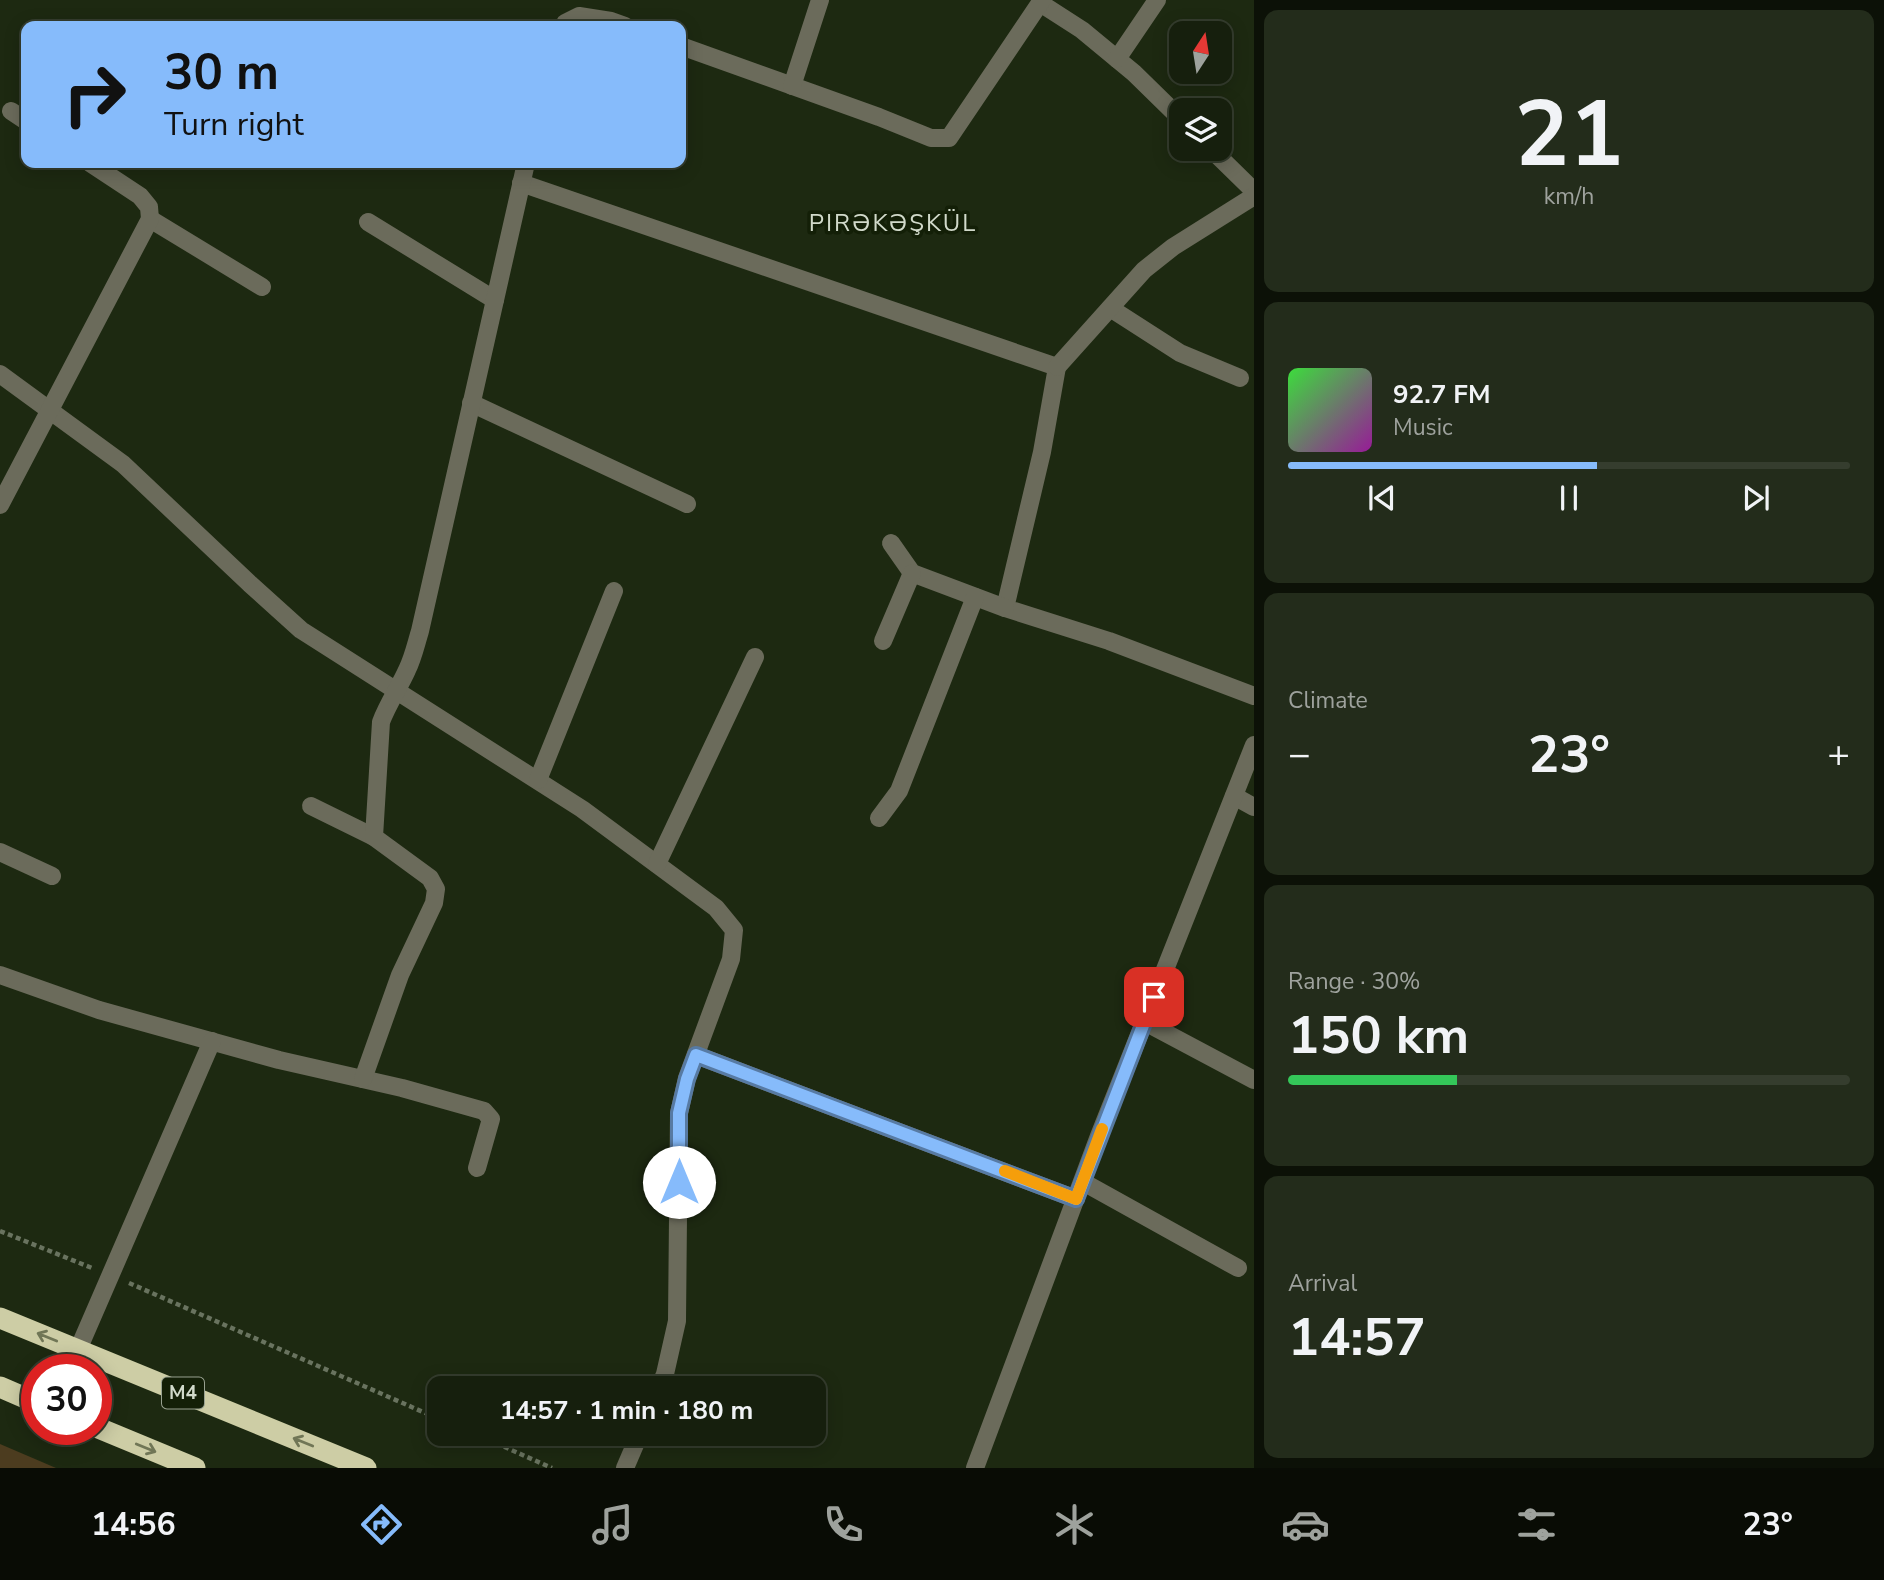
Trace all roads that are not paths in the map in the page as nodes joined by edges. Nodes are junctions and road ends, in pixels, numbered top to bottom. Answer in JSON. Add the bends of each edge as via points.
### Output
{"nodes":[{"id":1,"x":820,"y":0,"type":"edge"},
{"id":2,"x":1157,"y":0,"type":"edge"},
{"id":3,"x":1041,"y":1,"type":"edge"},
{"id":4,"x":569,"y":21,"type":"edge"},
{"id":5,"x":611,"y":21,"type":"edge"},
{"id":6,"x":686,"y":48,"type":"edge"},
{"id":7,"x":1117,"y":59,"type":"junction"},
{"id":8,"x":792,"y":86,"type":"junction"},
{"id":9,"x":1169,"y":107,"type":"edge"},
{"id":10,"x":1222,"y":161,"type":"edge"},
{"id":11,"x":98,"y":168,"type":"edge"},
{"id":12,"x":525,"y":168,"type":"edge"},
{"id":13,"x":521,"y":183,"type":"junction"},
{"id":14,"x":1254,"y":194,"type":"edge"},
{"id":15,"x":150,"y":219,"type":"junction"},
{"id":16,"x":368,"y":222,"type":"dead end"},
{"id":17,"x":262,"y":287,"type":"dead end"},
{"id":18,"x":495,"y":300,"type":"junction"},
{"id":19,"x":1110,"y":308,"type":"junction"},
{"id":20,"x":1056,"y":367,"type":"junction"},
{"id":21,"x":0,"y":374,"type":"edge"},
{"id":22,"x":1240,"y":378,"type":"dead end"},
{"id":23,"x":471,"y":403,"type":"junction"},
{"id":24,"x":49,"y":410,"type":"junction"},
{"id":25,"x":687,"y":504,"type":"dead end"},
{"id":26,"x":0,"y":505,"type":"edge"},
{"id":27,"x":891,"y":543,"type":"dead end"},
{"id":28,"x":912,"y":573,"type":"junction"},
{"id":29,"x":614,"y":591,"type":"dead end"},
{"id":30,"x":975,"y":597,"type":"junction"},
{"id":31,"x":1005,"y":608,"type":"junction"},
{"id":32,"x":883,"y":641,"type":"dead end"},
{"id":33,"x":755,"y":657,"type":"dead end"},
{"id":34,"x":397,"y":691,"type":"junction"},
{"id":35,"x":1254,"y":696,"type":"edge"},
{"id":36,"x":1254,"y":745,"type":"edge"},
{"id":37,"x":538,"y":780,"type":"junction"},
{"id":38,"x":1234,"y":796,"type":"junction"},
{"id":39,"x":311,"y":806,"type":"dead end"},
{"id":40,"x":1254,"y":807,"type":"edge"},
{"id":41,"x":879,"y":818,"type":"dead end"},
{"id":42,"x":374,"y":836,"type":"junction"},
{"id":43,"x":0,"y":852,"type":"edge"},
{"id":44,"x":657,"y":864,"type":"junction"},
{"id":45,"x":52,"y":876,"type":"dead end"},
{"id":46,"x":0,"y":975,"type":"edge"},
{"id":47,"x":1144,"y":1022,"type":"junction"},
{"id":48,"x":212,"y":1041,"type":"junction"},
{"id":49,"x":696,"y":1055,"type":"junction"},
{"id":50,"x":363,"y":1079,"type":"junction"},
{"id":51,"x":1254,"y":1080,"type":"edge"},
{"id":52,"x":477,"y":1168,"type":"dead end"},
{"id":53,"x":1079,"y":1190,"type":"junction"},
{"id":54,"x":1238,"y":1268,"type":"dead end"},
{"id":55,"x":0,"y":1318,"type":"edge"},
{"id":56,"x":78,"y":1350,"type":"junction"},
{"id":57,"x":664,"y":1376,"type":"edge"},
{"id":58,"x":0,"y":1387,"type":"edge"},
{"id":59,"x":21,"y":1396,"type":"edge"},
{"id":60,"x":112,"y":1434,"type":"edge"},
{"id":61,"x":634,"y":1446,"type":"edge"},
{"id":62,"x":195,"y":1468,"type":"edge"},
{"id":63,"x":366,"y":1468,"type":"edge"},
{"id":64,"x":625,"y":1468,"type":"edge"},
{"id":65,"x":975,"y":1468,"type":"edge"}],
"edges":[{"from":1,"to":8,"type":"street"},
{"from":2,"to":7,"type":"street"},
{"from":3,"to":7,"type":"street"},
{"from":3,"to":8,"type":"street","via":[[949,138],[931,138]]},
{"from":4,"to":5,"type":"street","via":[[579,16]]},
{"from":6,"to":8,"type":"street"},
{"from":7,"to":9,"type":"street"},
{"from":10,"to":14,"type":"street"},
{"from":11,"to":15,"type":"street","via":[[140,196],[149,207]]},
{"from":12,"to":13,"type":"street"},
{"from":13,"to":18,"type":"street"},
{"from":13,"to":20,"type":"street"},
{"from":14,"to":19,"type":"street","via":[[1173,247],[1144,270]]},
{"from":15,"to":17,"type":"street"},
{"from":15,"to":24,"type":"street"},
{"from":16,"to":18,"type":"street"},
{"from":18,"to":23,"type":"street"},
{"from":19,"to":20,"type":"street"},
{"from":19,"to":22,"type":"street","via":[[1180,354]]},
{"from":20,"to":31,"type":"street","via":[[1042,452]]},
{"from":21,"to":24,"type":"street"},
{"from":23,"to":25,"type":"street"},
{"from":23,"to":34,"type":"street","via":[[420,631]]},
{"from":24,"to":26,"type":"street"},
{"from":24,"to":34,"type":"street","via":[[123,464],[301,629]]},
{"from":27,"to":28,"type":"street"},
{"from":28,"to":30,"type":"street"},
{"from":28,"to":32,"type":"street"},
{"from":29,"to":37,"type":"street"},
{"from":30,"to":31,"type":"street"},
{"from":30,"to":41,"type":"street","via":[[898,791]]},
{"from":31,"to":35,"type":"street","via":[[1109,641]]},
{"from":33,"to":44,"type":"street"},
{"from":34,"to":37,"type":"street"},
{"from":34,"to":42,"type":"street","via":[[382,722]]},
{"from":36,"to":38,"type":"street"},
{"from":37,"to":44,"type":"street"},
{"from":38,"to":40,"type":"street"},
{"from":38,"to":47,"type":"street"},
{"from":39,"to":42,"type":"street"},
{"from":42,"to":50,"type":"street","via":[[430,878],[436,889]]},
{"from":43,"to":45,"type":"street"},
{"from":44,"to":49,"type":"street","via":[[716,908],[734,930],[731,959]]},
{"from":46,"to":48,"type":"street","via":[[99,1010]]},
{"from":47,"to":51,"type":"street"},
{"from":47,"to":53,"type":"street"},
{"from":48,"to":50,"type":"street"},
{"from":48,"to":56,"type":"street"},
{"from":49,"to":53,"type":"street"},
{"from":49,"to":57,"type":"street","via":[[679,1113],[677,1321]]},
{"from":50,"to":52,"type":"street","via":[[484,1111],[491,1119]]},
{"from":53,"to":54,"type":"street"},
{"from":53,"to":65,"type":"street"},
{"from":56,"to":55,"type":"highway","number":"M4","one_way":true},
{"from":63,"to":56,"type":"highway","number":"M4","one_way":true},
{"from":58,"to":59,"type":"highway"},
{"from":60,"to":62,"type":"highway","one_way":true},
{"from":61,"to":64,"type":"street"}]}
